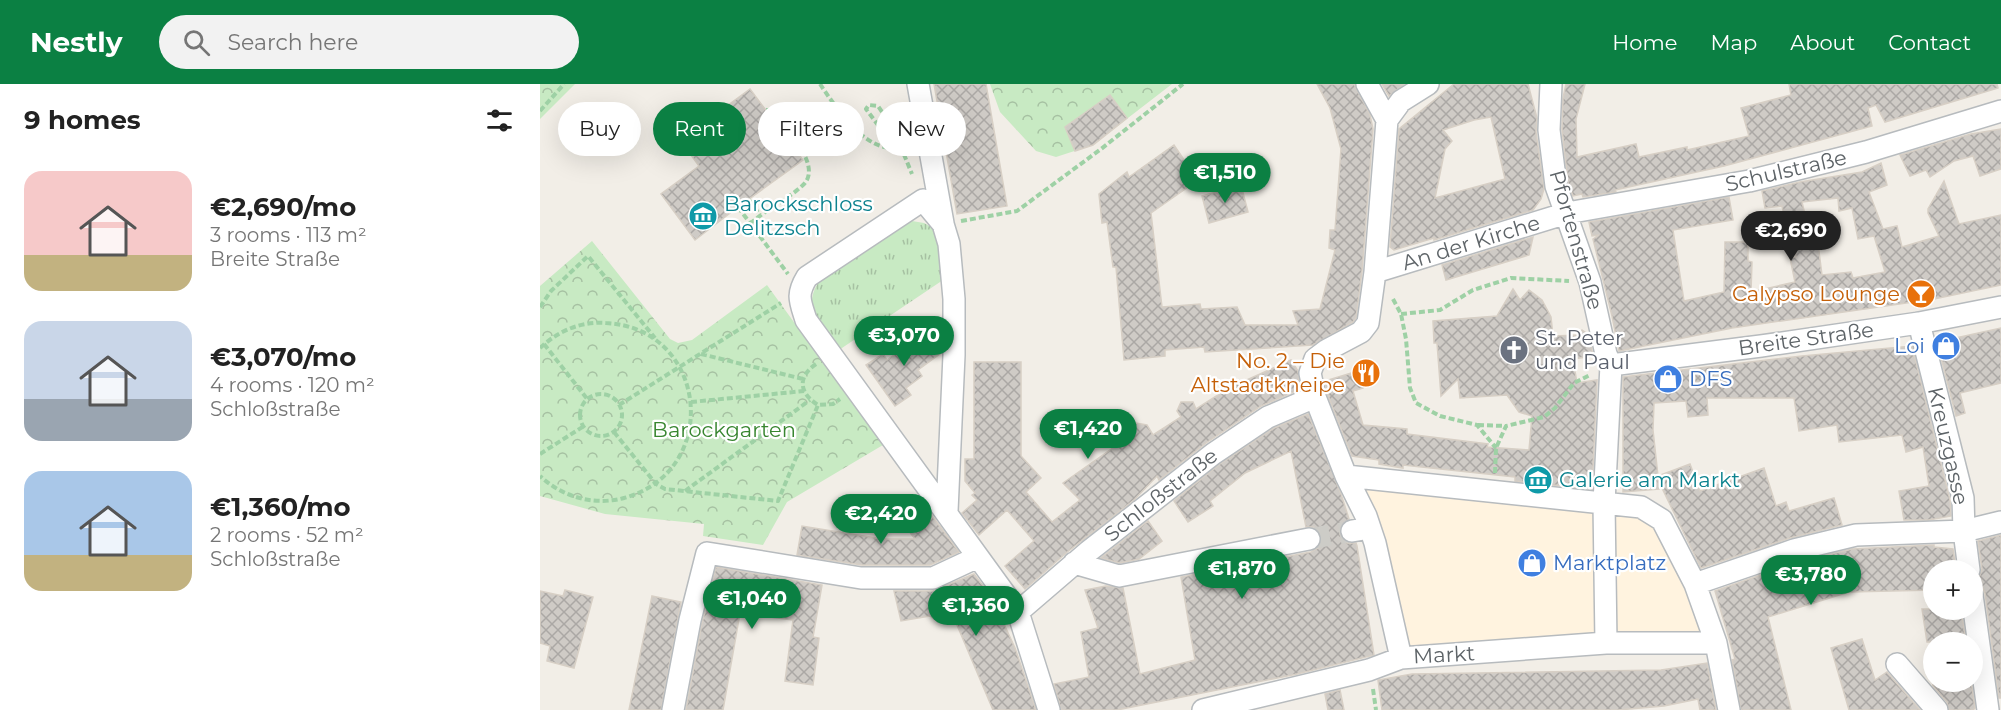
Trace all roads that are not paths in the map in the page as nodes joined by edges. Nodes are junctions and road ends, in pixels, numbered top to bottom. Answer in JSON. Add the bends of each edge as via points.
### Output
{"nodes":[{"id":1,"x":918,"y":84,"type":"edge"},
{"id":2,"x":1367,"y":84,"type":"edge"},
{"id":3,"x":1428,"y":84,"type":"edge"},
{"id":4,"x":1551,"y":84,"type":"edge"},
{"id":5,"x":2001,"y":111,"type":"edge"},
{"id":6,"x":1387,"y":120,"type":"junction"},
{"id":7,"x":1567,"y":213,"type":"junction"},
{"id":8,"x":943,"y":224,"type":"junction"},
{"id":9,"x":1375,"y":272,"type":"junction"},
{"id":10,"x":2001,"y":307,"type":"edge"},
{"id":11,"x":1919,"y":322,"type":"junction"},
{"id":12,"x":1611,"y":365,"type":"junction"},
{"id":13,"x":1315,"y":397,"type":"junction"},
{"id":14,"x":1346,"y":476,"type":"junction"},
{"id":15,"x":1604,"y":502,"type":"junction"},
{"id":16,"x":946,"y":510,"type":"junction"},
{"id":17,"x":2001,"y":522,"type":"edge"},
{"id":18,"x":1964,"y":531,"type":"junction"},
{"id":19,"x":1309,"y":539,"type":"tunnel mouth"},
{"id":20,"x":978,"y":557,"type":"junction"},
{"id":21,"x":1968,"y":560,"type":"edge"},
{"id":22,"x":1074,"y":563,"type":"junction"},
{"id":23,"x":1695,"y":584,"type":"junction"},
{"id":24,"x":1018,"y":612,"type":"junction"},
{"id":25,"x":1975,"y":620,"type":"edge"},
{"id":26,"x":1606,"y":643,"type":"junction"},
{"id":27,"x":1716,"y":643,"type":"junction"},
{"id":28,"x":1401,"y":658,"type":"junction"},
{"id":29,"x":1897,"y":663,"type":"dead end"},
{"id":30,"x":673,"y":710,"type":"edge"},
{"id":31,"x":1049,"y":710,"type":"edge"},
{"id":32,"x":1203,"y":710,"type":"edge"},
{"id":33,"x":1729,"y":710,"type":"edge"},
{"id":34,"x":1937,"y":710,"type":"edge"},
{"id":35,"x":1988,"y":710,"type":"edge"}],
"edges":[{"from":1,"to":8,"type":"street"},
{"from":2,"to":6,"type":"street"},
{"from":3,"to":6,"type":"street","via":[[1401,101]]},
{"from":4,"to":7,"type":"street","name":"Pfortenstraße","via":[[1549,130],[1556,186]]},
{"from":5,"to":7,"type":"street","name":"Schulstraße","via":[[1866,152],[1749,181]]},
{"from":6,"to":9,"type":"street","name":"Markt"},
{"from":7,"to":9,"type":"street","name":"An der Kirche"},
{"from":7,"to":12,"type":"street","name":"Pfortenstraße"},
{"from":8,"to":16,"type":"street","via":[[949,244],[954,299]]},
{"from":8,"to":16,"type":"street","via":[[922,200],[807,277],[798,297],[806,320]]},
{"from":9,"to":13,"type":"street","name":"Markt","via":[[1368,323],[1361,332],[1315,359],[1310,373]]},
{"from":10,"to":11,"type":"street","name":"Breite Straße"},
{"from":11,"to":12,"type":"street","name":"Breite Straße"},
{"from":11,"to":18,"type":"street","name":"Kreuzgasse","via":[[1963,498]]},
{"from":12,"to":15,"type":"street","name":"Pfortenstraße"},
{"from":13,"to":14,"type":"street","name":"Markt"},
{"from":13,"to":22,"type":"street","name":"Schloßstraße","via":[[1268,417],[1213,454]]},
{"from":14,"to":15,"type":"street"},
{"from":14,"to":28,"type":"street","name":"Markt","via":[[1361,530],[1376,543]]},
{"from":15,"to":23,"type":"street","via":[[1641,507],[1662,519]]},
{"from":15,"to":26,"type":"street"},
{"from":16,"to":20,"type":"street"},
{"from":17,"to":18,"type":"street"},
{"from":18,"to":21,"type":"street","name":"Kreuzgasse"},
{"from":18,"to":23,"type":"street","via":[[1856,536],[1794,550]]},
{"from":19,"to":22,"type":"street","via":[[1119,576]]},
{"from":20,"to":24,"type":"street"},
{"from":20,"to":30,"type":"street","via":[[933,578],[861,578],[707,553]]},
{"from":22,"to":24,"type":"street","name":"Schloßstraße"},
{"from":23,"to":27,"type":"street"},
{"from":24,"to":31,"type":"street"},
{"from":25,"to":35,"type":"street"},
{"from":26,"to":27,"type":"street","name":"Markt"},
{"from":26,"to":28,"type":"street","name":"Markt"},
{"from":27,"to":33,"type":"street"},
{"from":28,"to":32,"type":"street","via":[[1369,670]]},
{"from":29,"to":34,"type":"street"}]}
